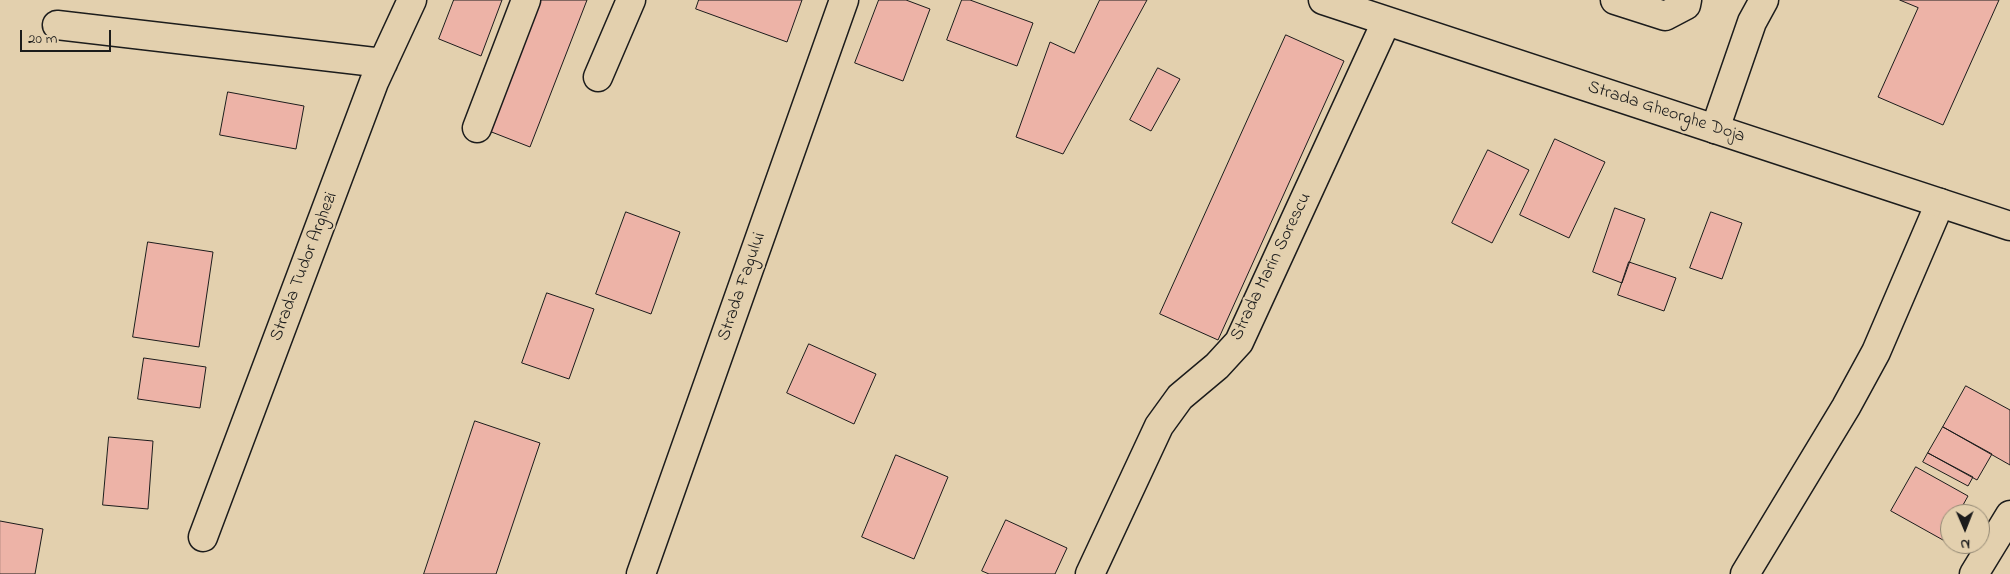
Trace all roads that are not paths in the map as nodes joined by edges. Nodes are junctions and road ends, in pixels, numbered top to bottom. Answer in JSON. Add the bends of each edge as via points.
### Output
{"nodes":[{"id":1,"x":412,"y":0,"type":"edge"},
{"id":2,"x":526,"y":0,"type":"edge"},
{"id":3,"x":631,"y":0,"type":"edge"},
{"id":4,"x":844,"y":0,"type":"edge"},
{"id":5,"x":1323,"y":0,"type":"edge"},
{"id":6,"x":1614,"y":0,"type":"edge"},
{"id":7,"x":1687,"y":0,"type":"edge"},
{"id":8,"x":1755,"y":7,"type":"edge"},
{"id":9,"x":1386,"y":22,"type":"junction"},
{"id":10,"x":57,"y":25,"type":"dead end"},
{"id":11,"x":383,"y":63,"type":"junction"},
{"id":12,"x":598,"y":77,"type":"dead end"},
{"id":13,"x":477,"y":128,"type":"dead end"},
{"id":14,"x":1715,"y":129,"type":"junction"},
{"id":15,"x":1940,"y":203,"type":"junction"},
{"id":16,"x":2010,"y":226,"type":"edge"},
{"id":17,"x":2010,"y":515,"type":"edge"},
{"id":18,"x":203,"y":537,"type":"dead end"},
{"id":19,"x":641,"y":574,"type":"edge"},
{"id":20,"x":1090,"y":574,"type":"edge"},
{"id":21,"x":1745,"y":574,"type":"edge"},
{"id":22,"x":1974,"y":574,"type":"edge"}],
"edges":[{"from":1,"to":11,"type":"street","name":"Strada Tudor Arghezi"},
{"from":2,"to":13,"type":"street"},
{"from":3,"to":12,"type":"street"},
{"from":4,"to":19,"type":"street","name":"Strada Fagului"},
{"from":5,"to":9,"type":"street","name":"Strada Gheorghe Doja"},
{"from":6,"to":7,"type":"street","via":[[1665,16],[1686,5]]},
{"from":8,"to":14,"type":"street"},
{"from":9,"to":14,"type":"street","name":"Strada Gheorghe Doja"},
{"from":9,"to":20,"type":"street","name":"Strada Marin Sorescu","via":[[1238,342],[1217,366],[1180,397],[1160,426]]},
{"from":10,"to":11,"type":"street"},
{"from":11,"to":18,"type":"street","name":"Strada Tudor Arghezi"},
{"from":14,"to":15,"type":"street","name":"Strada Gheorghe Doja"},
{"from":15,"to":16,"type":"street","name":"Strada Gheorghe Doja"},
{"from":15,"to":21,"type":"street","via":[[1876,352]]},
{"from":17,"to":22,"type":"street"}]}
